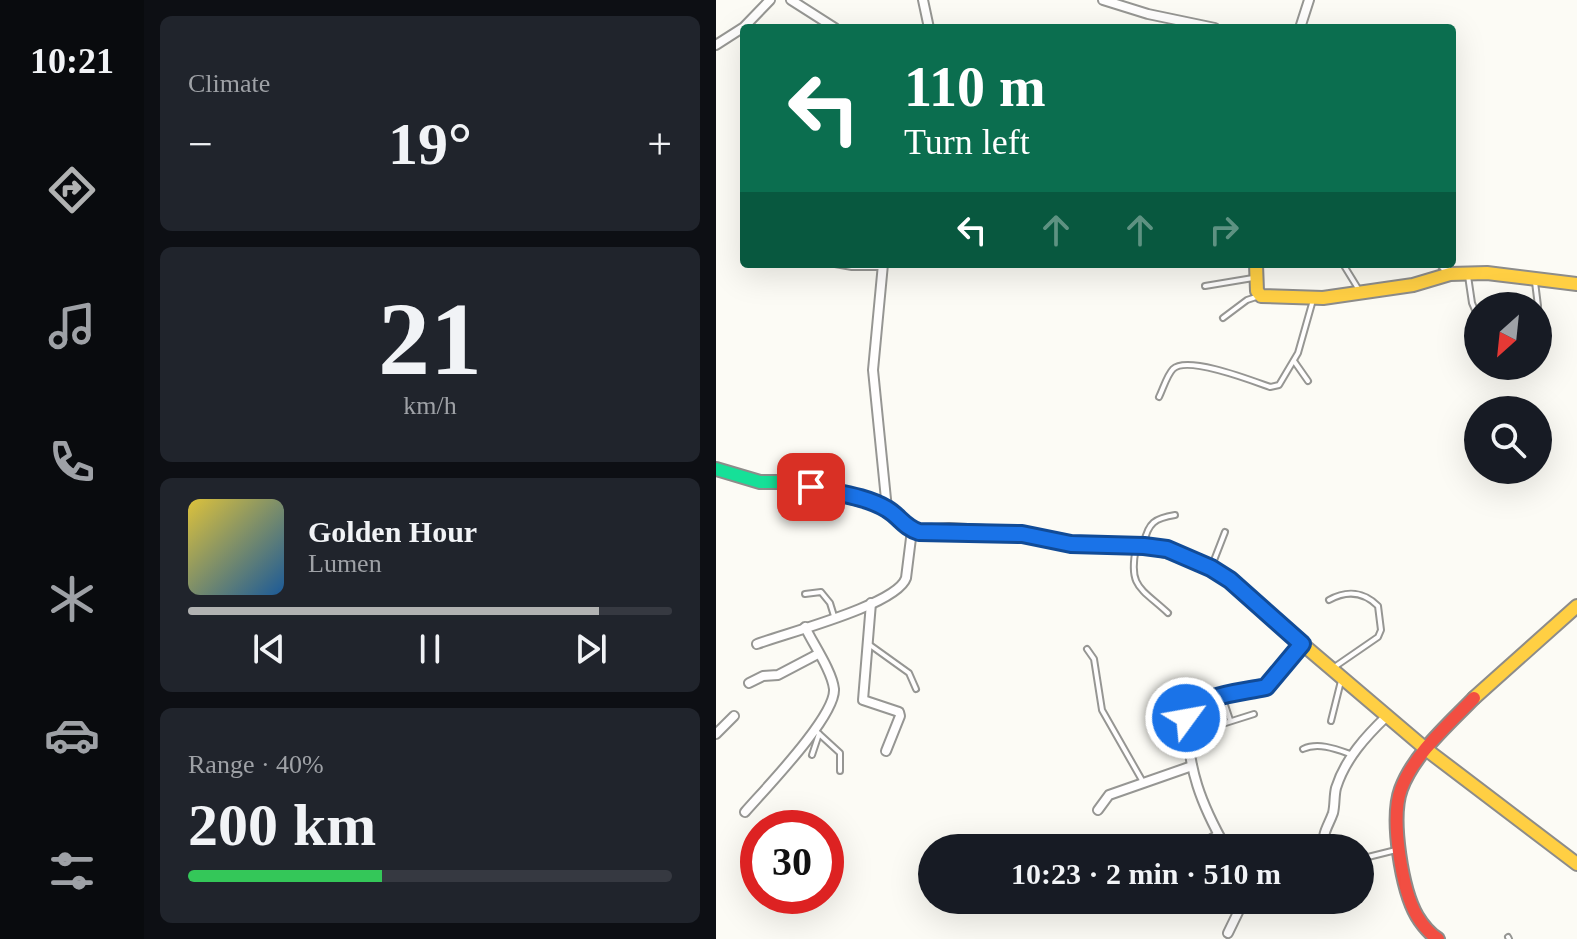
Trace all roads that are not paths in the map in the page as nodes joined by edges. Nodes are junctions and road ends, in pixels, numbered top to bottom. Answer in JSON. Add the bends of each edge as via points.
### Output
{"nodes":[{"id":1,"x":770,"y":0,"type":"edge"},
{"id":2,"x":791,"y":0,"type":"edge"},
{"id":3,"x":923,"y":0,"type":"edge"},
{"id":4,"x":1103,"y":0,"type":"edge"},
{"id":5,"x":1309,"y":0,"type":"edge"},
{"id":6,"x":747,"y":24,"type":"edge"},
{"id":7,"x":829,"y":24,"type":"edge"},
{"id":8,"x":928,"y":24,"type":"edge"},
{"id":9,"x":1196,"y":24,"type":"edge"},
{"id":10,"x":1301,"y":24,"type":"edge"},
{"id":11,"x":740,"y":30,"type":"edge"},
{"id":12,"x":716,"y":45,"type":"edge"},
{"id":13,"x":882,"y":268,"type":"edge"},
{"id":14,"x":1345,"y":268,"type":"edge"},
{"id":15,"x":1446,"y":269,"type":"edge"},
{"id":16,"x":1256,"y":271,"type":"edge"},
{"id":17,"x":1468,"y":274,"type":"junction"},
{"id":18,"x":1535,"y":279,"type":"junction"},
{"id":19,"x":1577,"y":284,"type":"edge"},
{"id":20,"x":1205,"y":286,"type":"dead end"},
{"id":21,"x":1360,"y":292,"type":"junction"},
{"id":22,"x":1470,"y":292,"type":"edge"},
{"id":23,"x":1536,"y":292,"type":"edge"},
{"id":24,"x":1261,"y":296,"type":"junction"},
{"id":25,"x":1314,"y":297,"type":"junction"},
{"id":26,"x":1223,"y":318,"type":"dead end"},
{"id":27,"x":1294,"y":361,"type":"junction"},
{"id":28,"x":1308,"y":381,"type":"dead end"},
{"id":29,"x":1159,"y":397,"type":"dead end"},
{"id":30,"x":716,"y":469,"type":"edge"},
{"id":31,"x":887,"y":509,"type":"junction"},
{"id":32,"x":1175,"y":515,"type":"dead end"},
{"id":33,"x":912,"y":530,"type":"junction"},
{"id":34,"x":1225,"y":532,"type":"dead end"},
{"id":35,"x":1140,"y":546,"type":"junction"},
{"id":36,"x":1211,"y":568,"type":"junction"},
{"id":37,"x":805,"y":594,"type":"dead end"},
{"id":38,"x":1329,"y":600,"type":"dead end"},
{"id":39,"x":871,"y":603,"type":"junction"},
{"id":40,"x":1577,"y":606,"type":"edge"},
{"id":41,"x":1168,"y":613,"type":"dead end"},
{"id":42,"x":835,"y":618,"type":"junction"},
{"id":43,"x":805,"y":627,"type":"junction"},
{"id":44,"x":757,"y":644,"type":"dead end"},
{"id":45,"x":868,"y":644,"type":"junction"},
{"id":46,"x":1302,"y":644,"type":"junction"},
{"id":47,"x":1087,"y":649,"type":"dead end"},
{"id":48,"x":818,"y":654,"type":"junction"},
{"id":49,"x":1331,"y":669,"type":"junction"},
{"id":50,"x":1342,"y":679,"type":"junction"},
{"id":51,"x":749,"y":683,"type":"dead end"},
{"id":52,"x":916,"y":689,"type":"dead end"},
{"id":53,"x":1222,"y":696,"type":"junction"},
{"id":54,"x":1254,"y":714,"type":"dead end"},
{"id":55,"x":734,"y":716,"type":"dead end"},
{"id":56,"x":1387,"y":716,"type":"junction"},
{"id":57,"x":1230,"y":720,"type":"junction"},
{"id":58,"x":1331,"y":721,"type":"dead end"},
{"id":59,"x":1216,"y":726,"type":"dead end"},
{"id":60,"x":816,"y":732,"type":"junction"},
{"id":61,"x":716,"y":734,"type":"edge"},
{"id":62,"x":1303,"y":749,"type":"dead end"},
{"id":63,"x":1427,"y":750,"type":"junction"},
{"id":64,"x":886,"y":751,"type":"dead end"},
{"id":65,"x":812,"y":755,"type":"dead end"},
{"id":66,"x":1352,"y":755,"type":"junction"},
{"id":67,"x":1192,"y":766,"type":"junction"},
{"id":68,"x":840,"y":771,"type":"dead end"},
{"id":69,"x":1144,"y":784,"type":"junction"},
{"id":70,"x":747,"y":810,"type":"edge"},
{"id":71,"x":1098,"y":810,"type":"dead end"},
{"id":72,"x":1218,"y":833,"type":"edge"},
{"id":73,"x":1323,"y":834,"type":"edge"},
{"id":74,"x":1401,"y":849,"type":"junction"},
{"id":75,"x":1374,"y":856,"type":"edge"},
{"id":76,"x":1577,"y":864,"type":"edge"},
{"id":77,"x":1237,"y":914,"type":"edge"},
{"id":78,"x":1228,"y":933,"type":"dead end"},
{"id":79,"x":1434,"y":938,"type":"edge"}],
"edges":[{"from":1,"to":6,"type":"street"},
{"from":2,"to":7,"type":"street"},
{"from":3,"to":8,"type":"street"},
{"from":4,"to":9,"type":"street"},
{"from":5,"to":10,"type":"street"},
{"from":11,"to":12,"type":"street"},
{"from":13,"to":31,"type":"street","via":[[873,381]]},
{"from":14,"to":21,"type":"lane"},
{"from":15,"to":17,"type":"street"},
{"from":15,"to":21,"type":"street","via":[[1413,285]]},
{"from":16,"to":20,"type":"lane"},
{"from":16,"to":24,"type":"street"},
{"from":17,"to":18,"type":"street"},
{"from":17,"to":22,"type":"lane"},
{"from":18,"to":19,"type":"street"},
{"from":18,"to":23,"type":"lane"},
{"from":21,"to":25,"type":"street"},
{"from":24,"to":25,"type":"street"},
{"from":24,"to":26,"type":"lane"},
{"from":25,"to":27,"type":"lane"},
{"from":27,"to":28,"type":"lane"},
{"from":27,"to":29,"type":"lane","via":[[1283,380],[1270,387],[1218,370],[1179,366]]},
{"from":30,"to":31,"type":"street","via":[[760,482],[791,482]]},
{"from":31,"to":33,"type":"street"},
{"from":32,"to":35,"type":"lane","via":[[1152,522]]},
{"from":33,"to":35,"type":"street"},
{"from":33,"to":39,"type":"street","via":[[904,584]]},
{"from":34,"to":36,"type":"lane"},
{"from":35,"to":36,"type":"street","via":[[1183,555]]},
{"from":35,"to":41,"type":"lane","via":[[1133,565],[1135,583]]},
{"from":36,"to":46,"type":"street"},
{"from":37,"to":42,"type":"lane","via":[[826,596]]},
{"from":38,"to":49,"type":"lane","via":[[1356,593],[1373,600],[1381,630]]},
{"from":39,"to":42,"type":"street"},
{"from":39,"to":45,"type":"street"},
{"from":40,"to":63,"type":"street"},
{"from":42,"to":43,"type":"street"},
{"from":43,"to":44,"type":"street"},
{"from":43,"to":48,"type":"street"},
{"from":45,"to":52,"type":"lane","via":[[909,673]]},
{"from":45,"to":64,"type":"street","via":[[863,700],[895,709],[900,716]]},
{"from":46,"to":49,"type":"street"},
{"from":46,"to":53,"type":"street","via":[[1266,687]]},
{"from":47,"to":69,"type":"lane","via":[[1094,659],[1102,710]]},
{"from":48,"to":51,"type":"street"},
{"from":48,"to":60,"type":"street","via":[[832,680],[834,699]]},
{"from":49,"to":50,"type":"street"},
{"from":50,"to":56,"type":"street"},
{"from":50,"to":58,"type":"lane"},
{"from":53,"to":57,"type":"lane"},
{"from":53,"to":67,"type":"street","via":[[1192,709],[1186,718]]},
{"from":54,"to":57,"type":"lane"},
{"from":55,"to":61,"type":"street"},
{"from":56,"to":63,"type":"street"},
{"from":56,"to":66,"type":"street"},
{"from":57,"to":59,"type":"lane"},
{"from":60,"to":65,"type":"lane"},
{"from":60,"to":68,"type":"lane","via":[[840,753]]},
{"from":60,"to":70,"type":"street"},
{"from":62,"to":66,"type":"lane","via":[[1334,748]]},
{"from":63,"to":74,"type":"street","via":[[1407,773],[1400,791]]},
{"from":63,"to":76,"type":"street"},
{"from":66,"to":73,"type":"street"},
{"from":67,"to":69,"type":"street"},
{"from":67,"to":72,"type":"street","via":[[1202,803]]},
{"from":69,"to":71,"type":"street","via":[[1109,795]]},
{"from":74,"to":75,"type":"lane"},
{"from":74,"to":79,"type":"street","via":[[1405,885]]},
{"from":77,"to":78,"type":"street"}]}
